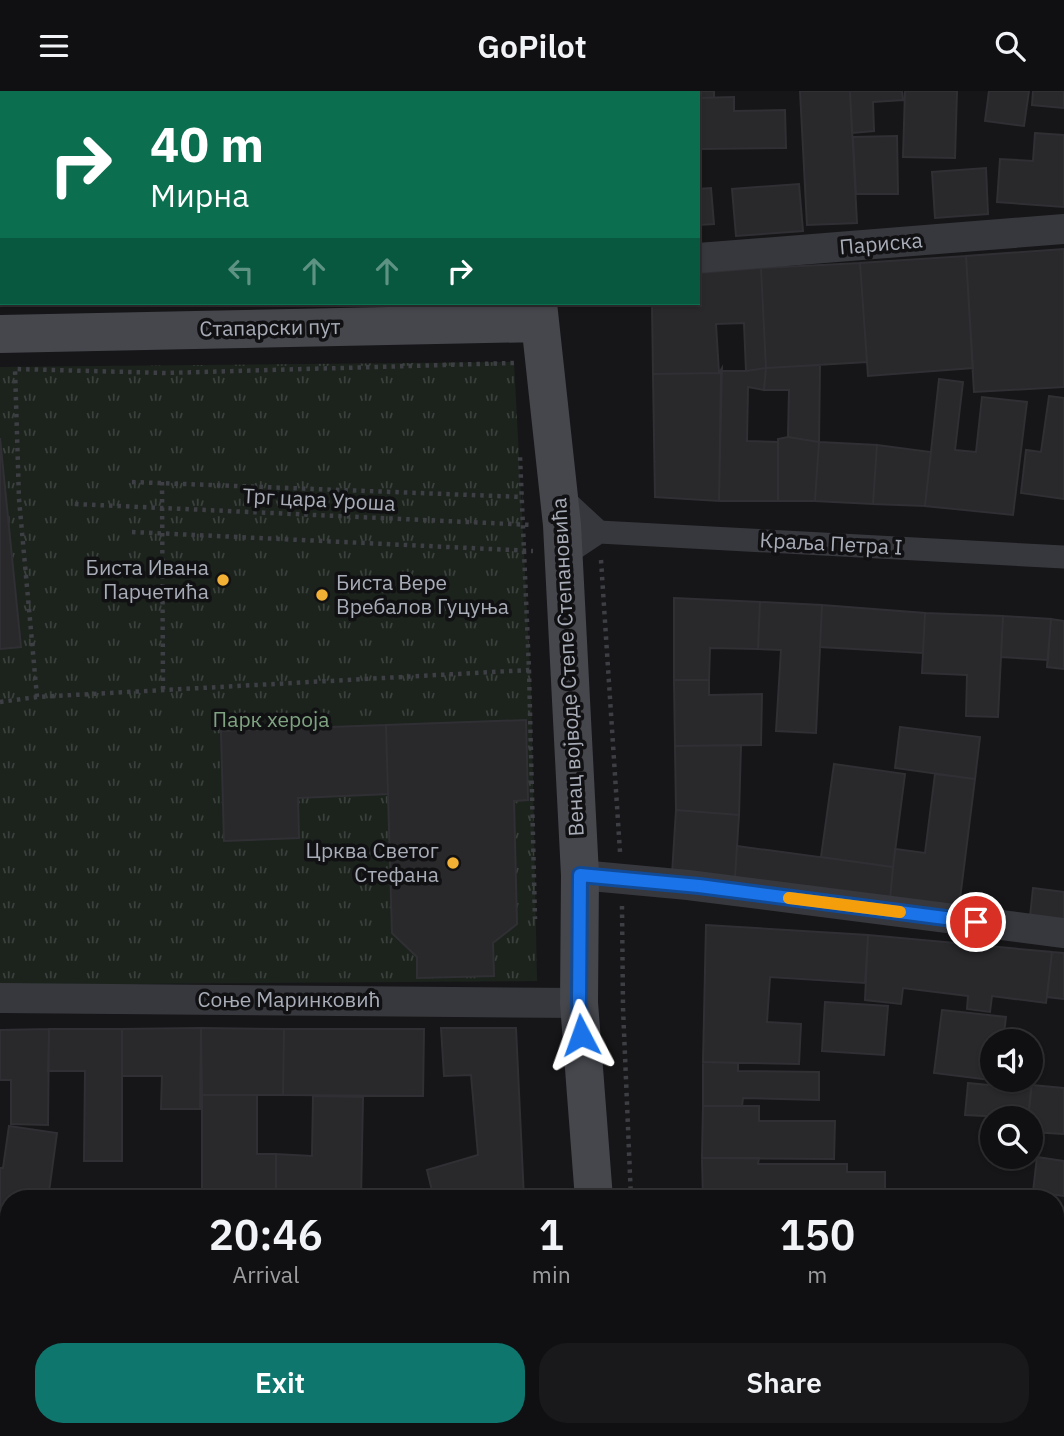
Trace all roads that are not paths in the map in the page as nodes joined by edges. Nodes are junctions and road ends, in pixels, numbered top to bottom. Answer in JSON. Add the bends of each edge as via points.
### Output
{"nodes":[{"id":1,"x":1064,"y":229,"type":"edge"},
{"id":2,"x":700,"y":258,"type":"edge"},
{"id":3,"x":539,"y":313,"type":"edge"},
{"id":4,"x":0,"y":334,"type":"edge"},
{"id":5,"x":571,"y":527,"type":"junction"},
{"id":6,"x":1064,"y":557,"type":"edge"},
{"id":7,"x":580,"y":875,"type":"junction"},
{"id":8,"x":1064,"y":933,"type":"edge"},
{"id":9,"x":0,"y":998,"type":"edge"},
{"id":10,"x":579,"y":1003,"type":"junction"},
{"id":11,"x":593,"y":1190,"type":"edge"}],
"edges":[{"from":1,"to":2,"type":"street","name":"Париска"},
{"from":3,"to":4,"type":"main road","name":"Стапарски пут"},
{"from":3,"to":5,"type":"main road","name":"Венац војводе Степе Степановића"},
{"from":5,"to":6,"type":"street","name":"Краља Петра I"},
{"from":5,"to":7,"type":"main road","name":"Венац војводе Степе Степановића"},
{"from":7,"to":8,"type":"street"},
{"from":7,"to":10,"type":"main road","name":"Венац војводе Степе Степановића"},
{"from":9,"to":10,"type":"street","name":"Соње Маринковић"},
{"from":10,"to":11,"type":"main road","name":"Венац војводе Степе Степановића"}]}
